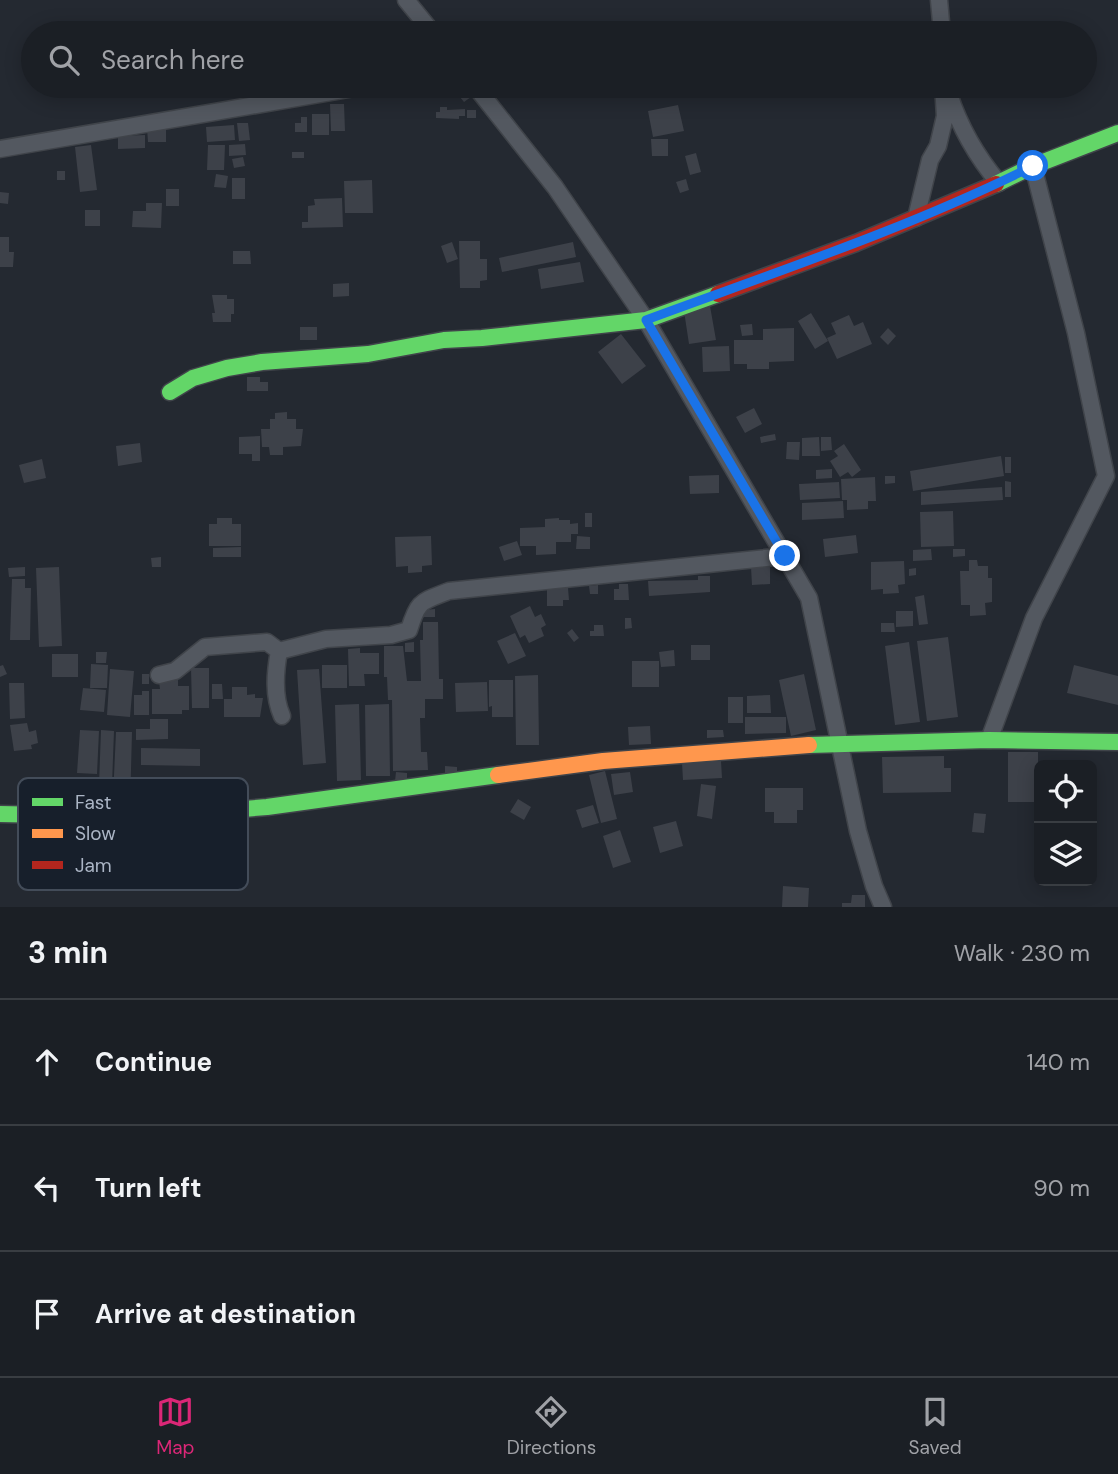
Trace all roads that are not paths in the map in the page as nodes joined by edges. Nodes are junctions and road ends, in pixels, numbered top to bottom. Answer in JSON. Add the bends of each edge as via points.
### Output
{"nodes":[{"id":1,"x":406,"y":0,"type":"edge"},
{"id":2,"x":939,"y":0,"type":"edge"},
{"id":3,"x":423,"y":21,"type":"edge"},
{"id":4,"x":942,"y":21,"type":"edge"},
{"id":5,"x":296,"y":98,"type":"edge"},
{"id":6,"x":485,"y":98,"type":"edge"},
{"id":7,"x":945,"y":98,"type":"edge"},
{"id":8,"x":950,"y":98,"type":"edge"},
{"id":9,"x":1118,"y":133,"type":"edge"},
{"id":10,"x":0,"y":149,"type":"edge"},
{"id":11,"x":1033,"y":166,"type":"junction"},
{"id":12,"x":999,"y":183,"type":"junction"},
{"id":13,"x":916,"y":218,"type":"junction"},
{"id":14,"x":646,"y":320,"type":"junction"},
{"id":15,"x":170,"y":391,"type":"dead end"},
{"id":16,"x":785,"y":556,"type":"junction"},
{"id":17,"x":279,"y":651,"type":"junction"},
{"id":18,"x":159,"y":676,"type":"dead end"},
{"id":19,"x":282,"y":716,"type":"dead end"},
{"id":20,"x":989,"y":740,"type":"junction"},
{"id":21,"x":1118,"y":742,"type":"edge"},
{"id":22,"x":840,"y":743,"type":"junction"},
{"id":23,"x":248,"y":809,"type":"edge"},
{"id":24,"x":0,"y":814,"type":"edge"},
{"id":25,"x":18,"y":814,"type":"edge"},
{"id":26,"x":883,"y":907,"type":"edge"}],
"edges":[{"from":1,"to":3,"type":"street"},
{"from":2,"to":4,"type":"street"},
{"from":5,"to":10,"type":"street"},
{"from":6,"to":14,"type":"street","via":[[555,187]]},
{"from":7,"to":13,"type":"street","via":[[938,146],[930,160]]},
{"from":8,"to":12,"type":"street","via":[[979,159]]},
{"from":9,"to":11,"type":"street"},
{"from":11,"to":12,"type":"street"},
{"from":11,"to":20,"type":"street","via":[[1076,333],[1106,476],[1034,618]]},
{"from":12,"to":13,"type":"street"},
{"from":13,"to":14,"type":"street"},
{"from":14,"to":15,"type":"street","via":[[444,340],[368,354],[262,362],[193,378]]},
{"from":14,"to":16,"type":"street"},
{"from":16,"to":17,"type":"street","via":[[449,591],[421,602],[409,630],[326,639]]},
{"from":16,"to":22,"type":"street","via":[[809,598]]},
{"from":17,"to":18,"type":"street","via":[[267,642],[205,646],[174,671]]},
{"from":17,"to":19,"type":"street","via":[[276,703]]},
{"from":20,"to":21,"type":"street"},
{"from":20,"to":22,"type":"street"},
{"from":22,"to":23,"type":"street","via":[[603,761]]},
{"from":22,"to":26,"type":"street","via":[[858,831]]},
{"from":24,"to":25,"type":"street"}]}
